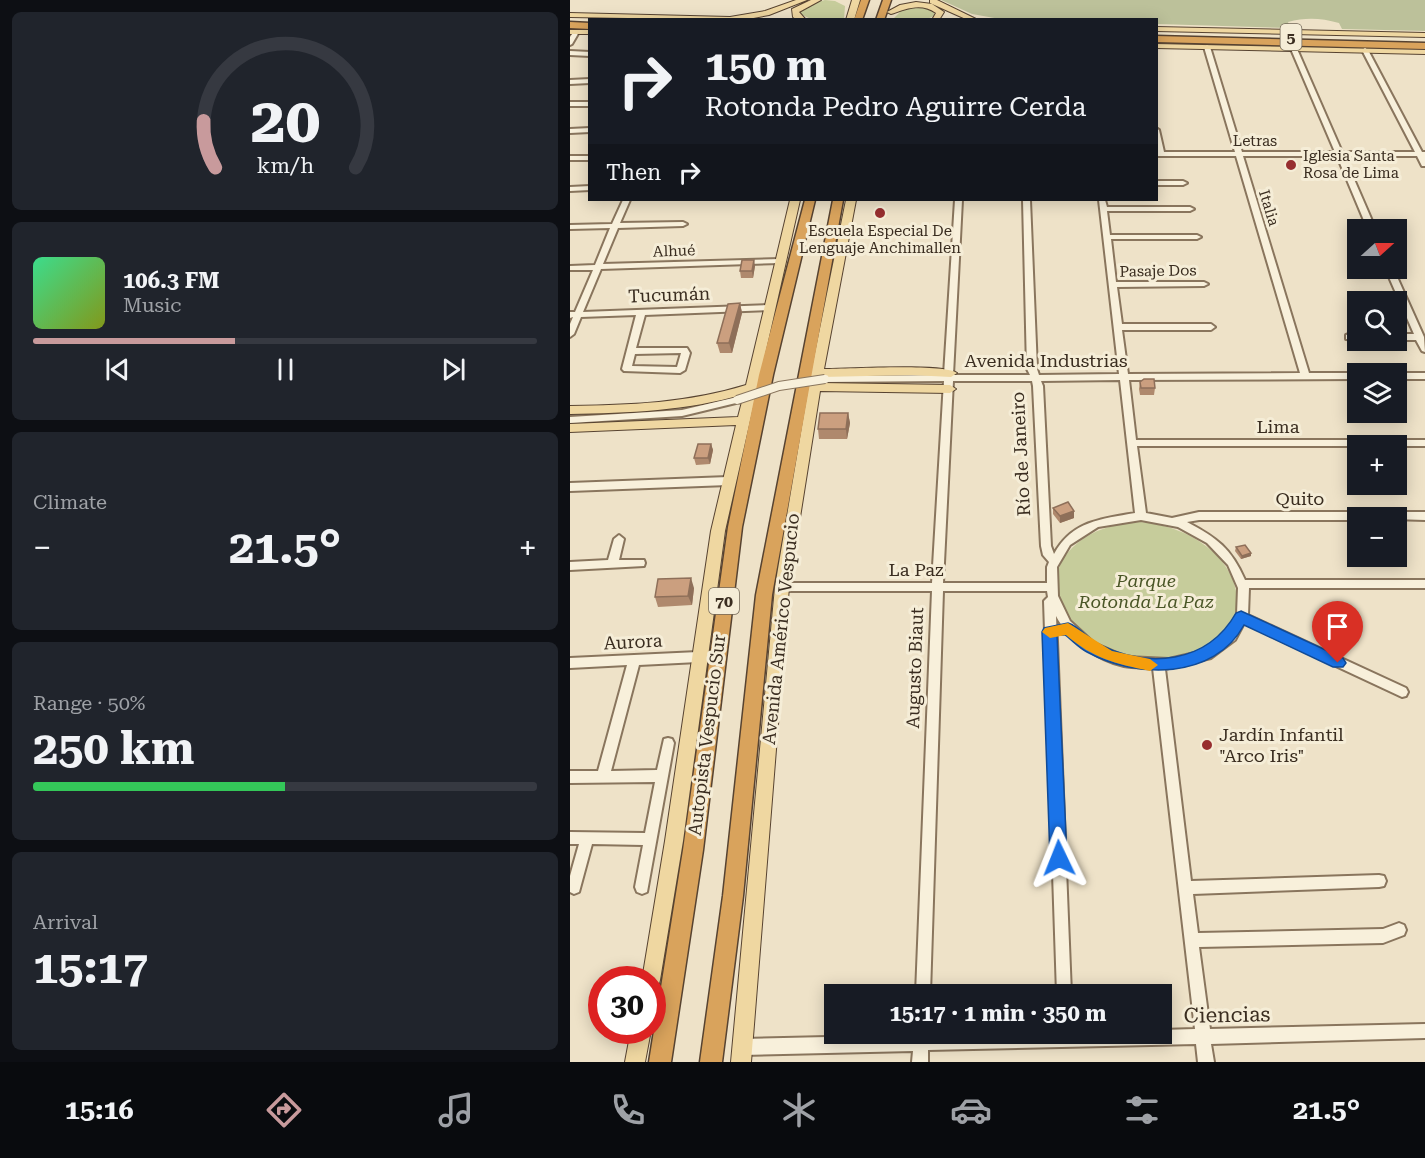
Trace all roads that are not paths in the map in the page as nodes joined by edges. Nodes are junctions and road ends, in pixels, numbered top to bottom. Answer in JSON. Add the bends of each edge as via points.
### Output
{"nodes":[{"id":1,"x":803,"y":0,"type":"edge"},
{"id":2,"x":817,"y":0,"type":"edge"},
{"id":3,"x":865,"y":0,"type":"edge"},
{"id":4,"x":887,"y":0,"type":"edge"},
{"id":5,"x":896,"y":0,"type":"edge"},
{"id":6,"x":930,"y":0,"type":"edge"},
{"id":7,"x":846,"y":2,"type":"dead end"},
{"id":8,"x":855,"y":4,"type":"edge"},
{"id":9,"x":570,"y":15,"type":"edge"},
{"id":10,"x":890,"y":16,"type":"edge"},
{"id":11,"x":686,"y":18,"type":"edge"},
{"id":12,"x":731,"y":18,"type":"edge"},
{"id":13,"x":800,"y":18,"type":"edge"},
{"id":14,"x":859,"y":18,"type":"edge"},
{"id":15,"x":881,"y":18,"type":"edge"},
{"id":16,"x":936,"y":18,"type":"edge"},
{"id":17,"x":970,"y":18,"type":"edge"},
{"id":18,"x":588,"y":22,"type":"edge"},
{"id":19,"x":588,"y":26,"type":"edge"},
{"id":20,"x":572,"y":27,"type":"edge"},
{"id":21,"x":1158,"y":29,"type":"edge"},
{"id":22,"x":588,"y":31,"type":"edge"},
{"id":23,"x":1158,"y":34,"type":"edge"},
{"id":24,"x":1425,"y":35,"type":"edge"},
{"id":25,"x":1158,"y":40,"type":"edge"},
{"id":26,"x":1425,"y":40,"type":"edge"},
{"id":27,"x":570,"y":43,"type":"edge"},
{"id":28,"x":1158,"y":46,"type":"edge"},
{"id":29,"x":1425,"y":46,"type":"edge"},
{"id":30,"x":1207,"y":47,"type":"junction"},
{"id":31,"x":1294,"y":49,"type":"junction"},
{"id":32,"x":1365,"y":51,"type":"junction"},
{"id":33,"x":1425,"y":52,"type":"edge"},
{"id":34,"x":570,"y":53,"type":"edge"},
{"id":35,"x":588,"y":54,"type":"edge"},
{"id":36,"x":588,"y":81,"type":"edge"},
{"id":37,"x":570,"y":82,"type":"edge"},
{"id":38,"x":570,"y":104,"type":"edge"},
{"id":39,"x":588,"y":104,"type":"edge"},
{"id":40,"x":588,"y":130,"type":"edge"},
{"id":41,"x":570,"y":131,"type":"edge"},
{"id":42,"x":1159,"y":154,"type":"edge"},
{"id":43,"x":1239,"y":154,"type":"junction"},
{"id":44,"x":1339,"y":154,"type":"junction"},
{"id":45,"x":1422,"y":154,"type":"edge"},
{"id":46,"x":570,"y":158,"type":"edge"},
{"id":47,"x":588,"y":158,"type":"edge"},
{"id":48,"x":1425,"y":165,"type":"edge"},
{"id":49,"x":1158,"y":183,"type":"edge"},
{"id":50,"x":1183,"y":183,"type":"dead end"},
{"id":51,"x":588,"y":188,"type":"edge"},
{"id":52,"x":570,"y":189,"type":"edge"},
{"id":53,"x":626,"y":201,"type":"edge"},
{"id":54,"x":795,"y":201,"type":"edge"},
{"id":55,"x":810,"y":201,"type":"edge"},
{"id":56,"x":838,"y":201,"type":"edge"},
{"id":57,"x":846,"y":201,"type":"edge"},
{"id":58,"x":851,"y":201,"type":"edge"},
{"id":59,"x":958,"y":201,"type":"edge"},
{"id":60,"x":1026,"y":201,"type":"edge"},
{"id":61,"x":1102,"y":204,"type":"edge"},
{"id":62,"x":1190,"y":209,"type":"dead end"},
{"id":63,"x":1367,"y":219,"type":"edge"},
{"id":64,"x":683,"y":224,"type":"dead end"},
{"id":65,"x":615,"y":225,"type":"junction"},
{"id":66,"x":570,"y":227,"type":"edge"},
{"id":67,"x":1106,"y":237,"type":"junction"},
{"id":68,"x":1197,"y":237,"type":"dead end"},
{"id":69,"x":826,"y":254,"type":"junction"},
{"id":70,"x":780,"y":261,"type":"junction"},
{"id":71,"x":598,"y":267,"type":"junction"},
{"id":72,"x":570,"y":268,"type":"edge"},
{"id":73,"x":1394,"y":279,"type":"edge"},
{"id":74,"x":1204,"y":284,"type":"dead end"},
{"id":75,"x":1112,"y":285,"type":"junction"},
{"id":76,"x":769,"y":308,"type":"junction"},
{"id":77,"x":641,"y":313,"type":"junction"},
{"id":78,"x":574,"y":315,"type":"edge"},
{"id":79,"x":1117,"y":327,"type":"junction"},
{"id":80,"x":1211,"y":327,"type":"dead end"},
{"id":81,"x":570,"y":334,"type":"edge"},
{"id":82,"x":1407,"y":337,"type":"edge"},
{"id":83,"x":1419,"y":337,"type":"junction"},
{"id":84,"x":1425,"y":349,"type":"edge"},
{"id":85,"x":631,"y":351,"type":"junction"},
{"id":86,"x":1306,"y":376,"type":"junction"},
{"id":87,"x":1347,"y":376,"type":"edge"},
{"id":88,"x":1407,"y":376,"type":"edge"},
{"id":89,"x":1425,"y":376,"type":"edge"},
{"id":90,"x":1123,"y":377,"type":"junction"},
{"id":91,"x":1035,"y":378,"type":"junction"},
{"id":92,"x":819,"y":380,"type":"junction"},
{"id":93,"x":950,"y":380,"type":"junction"},
{"id":94,"x":750,"y":388,"type":"junction"},
{"id":95,"x":610,"y":409,"type":"junction"},
{"id":96,"x":570,"y":410,"type":"edge"},
{"id":97,"x":570,"y":418,"type":"edge"},
{"id":98,"x":742,"y":421,"type":"junction"},
{"id":99,"x":570,"y":428,"type":"edge"},
{"id":100,"x":1131,"y":443,"type":"junction"},
{"id":101,"x":1425,"y":443,"type":"edge"},
{"id":102,"x":728,"y":481,"type":"junction"},
{"id":103,"x":570,"y":487,"type":"edge"},
{"id":104,"x":1141,"y":516,"type":"junction"},
{"id":105,"x":1425,"y":516,"type":"edge"},
{"id":106,"x":1175,"y":521,"type":"junction"},
{"id":107,"x":619,"y":538,"type":"dead end"},
{"id":108,"x":1054,"y":560,"type":"junction"},
{"id":109,"x":640,"y":563,"type":"dead end"},
{"id":110,"x":612,"y":564,"type":"junction"},
{"id":111,"x":570,"y":566,"type":"edge"},
{"id":112,"x":1243,"y":584,"type":"junction"},
{"id":113,"x":1425,"y":584,"type":"edge"},
{"id":114,"x":782,"y":587,"type":"junction"},
{"id":115,"x":938,"y":587,"type":"junction"},
{"id":116,"x":1050,"y":591,"type":"junction"},
{"id":117,"x":1241,"y":617,"type":"junction"},
{"id":118,"x":1068,"y":628,"type":"junction"},
{"id":119,"x":1049,"y":632,"type":"junction"},
{"id":120,"x":698,"y":657,"type":"junction"},
{"id":121,"x":634,"y":660,"type":"junction"},
{"id":122,"x":571,"y":665,"type":"edge"},
{"id":123,"x":1159,"y":665,"type":"junction"},
{"id":124,"x":1402,"y":692,"type":"dead end"},
{"id":125,"x":668,"y":743,"type":"dead end"},
{"id":126,"x":603,"y":776,"type":"junction"},
{"id":127,"x":662,"y":776,"type":"junction"},
{"id":128,"x":570,"y":777,"type":"edge"},
{"id":129,"x":570,"y":838,"type":"edge"},
{"id":130,"x":587,"y":838,"type":"junction"},
{"id":131,"x":650,"y":839,"type":"junction"},
{"id":132,"x":1379,"y":881,"type":"dead end"},
{"id":133,"x":574,"y":887,"type":"dead end"},
{"id":134,"x":642,"y":887,"type":"dead end"},
{"id":135,"x":1185,"y":888,"type":"junction"},
{"id":136,"x":1399,"y":930,"type":"dead end"},
{"id":137,"x":1191,"y":940,"type":"junction"},
{"id":138,"x":653,"y":966,"type":"edge"},
{"id":139,"x":923,"y":984,"type":"edge"},
{"id":140,"x":1064,"y":984,"type":"edge"},
{"id":141,"x":1425,"y":1031,"type":"edge"},
{"id":142,"x":1172,"y":1037,"type":"edge"},
{"id":143,"x":1202,"y":1037,"type":"junction"},
{"id":144,"x":638,"y":1044,"type":"edge"},
{"id":145,"x":858,"y":1044,"type":"edge"},
{"id":146,"x":921,"y":1044,"type":"edge"},
{"id":147,"x":742,"y":1055,"type":"edge"},
{"id":148,"x":635,"y":1062,"type":"edge"},
{"id":149,"x":660,"y":1062,"type":"edge"},
{"id":150,"x":711,"y":1062,"type":"edge"},
{"id":151,"x":920,"y":1062,"type":"edge"},
{"id":152,"x":1206,"y":1062,"type":"edge"}],
"edges":[{"from":1,"to":12,"type":"main road","via":[[766,13]]},
{"from":2,"to":13,"type":"main road","via":[[796,9]]},
{"from":3,"to":14,"type":"highway"},
{"from":4,"to":15,"type":"highway"},
{"from":5,"to":10,"type":"main road"},
{"from":6,"to":17,"type":"main road"},
{"from":7,"to":8,"type":"main road"},
{"from":9,"to":11,"type":"main road"},
{"from":10,"to":16,"type":"main road","via":[[906,6],[928,5],[940,12]]},
{"from":18,"to":20,"type":"highway"},
{"from":19,"to":20,"type":"highway"},
{"from":20,"to":22,"type":"main road"},
{"from":20,"to":27,"type":"street"},
{"from":21,"to":24,"type":"main road"},
{"from":23,"to":26,"type":"highway","number":"5"},
{"from":25,"to":29,"type":"highway","number":"5"},
{"from":28,"to":30,"type":"main road"},
{"from":30,"to":31,"type":"main road"},
{"from":30,"to":43,"type":"street","name":"Italia"},
{"from":31,"to":32,"type":"main road"},
{"from":31,"to":44,"type":"street"},
{"from":32,"to":33,"type":"main road"},
{"from":32,"to":45,"type":"street"},
{"from":34,"to":35,"type":"street"},
{"from":36,"to":37,"type":"street"},
{"from":38,"to":39,"type":"street"},
{"from":40,"to":41,"type":"street"},
{"from":42,"to":43,"type":"street","name":"Letras"},
{"from":43,"to":44,"type":"street","name":"Letras"},
{"from":43,"to":86,"type":"street","name":"Italia"},
{"from":44,"to":45,"type":"street","name":"Letras"},
{"from":44,"to":63,"type":"street"},
{"from":45,"to":48,"type":"street"},
{"from":46,"to":47,"type":"street"},
{"from":49,"to":50,"type":"street"},
{"from":51,"to":52,"type":"street"},
{"from":53,"to":65,"type":"street"},
{"from":54,"to":70,"type":"main road"},
{"from":55,"to":149,"type":"highway","name":"Autopista Vespucio Sur","number":"70","via":[[766,375],[735,526],[680,948]]},
{"from":56,"to":69,"type":"highway","number":"70"},
{"from":57,"to":69,"type":"highway"},
{"from":58,"to":92,"type":"main road","name":"Avenida Américo Vespucio"},
{"from":59,"to":93,"type":"street","name":"Augusto Biaut"},
{"from":60,"to":91,"type":"street","name":"Río de Janeiro"},
{"from":61,"to":62,"type":"street"},
{"from":61,"to":67,"type":"street"},
{"from":64,"to":65,"type":"street"},
{"from":65,"to":66,"type":"street"},
{"from":65,"to":71,"type":"street"},
{"from":67,"to":68,"type":"street"},
{"from":67,"to":75,"type":"street"},
{"from":69,"to":150,"type":"highway","number":"70","via":[[764,595],[735,884]]},
{"from":70,"to":71,"type":"street","name":"Alhué"},
{"from":70,"to":76,"type":"main road"},
{"from":71,"to":72,"type":"street","name":"Alhué"},
{"from":71,"to":78,"type":"street"},
{"from":73,"to":83,"type":"street"},
{"from":74,"to":75,"type":"street","name":"Pasaje Dos"},
{"from":75,"to":79,"type":"street"},
{"from":76,"to":77,"type":"street","name":"Tucumán"},
{"from":76,"to":94,"type":"main road"},
{"from":77,"to":78,"type":"street","name":"Tucumán"},
{"from":77,"to":85,"type":"street"},
{"from":78,"to":81,"type":"street"},
{"from":79,"to":80,"type":"street"},
{"from":79,"to":90,"type":"street"},
{"from":82,"to":83,"type":"street"},
{"from":83,"to":84,"type":"street"},
{"from":85,"to":85,"type":"street","via":[[627,369],[633,371],[680,370],[686,353]]},
{"from":86,"to":87,"type":"street","name":"Avenida Industrias"},
{"from":86,"to":90,"type":"street","name":"Avenida Industrias"},
{"from":88,"to":89,"type":"street"},
{"from":90,"to":91,"type":"street","name":"Avenida Industrias"},
{"from":90,"to":100,"type":"street"},
{"from":91,"to":93,"type":"street","name":"Avenida Industrias"},
{"from":91,"to":108,"type":"street","name":"Río de Janeiro","via":[[1046,546]]},
{"from":92,"to":93,"type":"main road"},
{"from":92,"to":97,"type":"street","bridge":true,"via":[[779,386],[682,413]]},
{"from":92,"to":114,"type":"main road","name":"Avenida Américo Vespucio"},
{"from":93,"to":115,"type":"street","name":"Augusto Biaut"},
{"from":94,"to":95,"type":"main road","via":[[692,405]]},
{"from":94,"to":98,"type":"main road"},
{"from":95,"to":96,"type":"main road"},
{"from":95,"to":97,"type":"main road"},
{"from":98,"to":99,"type":"main road"},
{"from":98,"to":102,"type":"main road"},
{"from":100,"to":101,"type":"street","name":"Lima"},
{"from":100,"to":104,"type":"street"},
{"from":102,"to":103,"type":"street"},
{"from":102,"to":120,"type":"main road"},
{"from":104,"to":106,"type":"street"},
{"from":104,"to":108,"type":"street","via":[[1092,524],[1073,536]]},
{"from":105,"to":106,"type":"street","name":"Quito","via":[[1199,516]]},
{"from":106,"to":112,"type":"street","via":[[1203,533],[1219,546],[1233,561]]},
{"from":107,"to":110,"type":"street"},
{"from":108,"to":116,"type":"street"},
{"from":109,"to":110,"type":"street"},
{"from":110,"to":111,"type":"street"},
{"from":112,"to":113,"type":"street"},
{"from":112,"to":117,"type":"street"},
{"from":114,"to":115,"type":"street","name":"La Paz"},
{"from":114,"to":147,"type":"main road","name":"Avenida Américo Vespucio"},
{"from":115,"to":116,"type":"street","name":"La Paz"},
{"from":115,"to":139,"type":"street","name":"Augusto Biaut"},
{"from":116,"to":118,"type":"street"},
{"from":116,"to":119,"type":"street"},
{"from":117,"to":123,"type":"street","via":[[1232,634],[1216,648],[1184,662]]},
{"from":117,"to":124,"type":"street"},
{"from":118,"to":119,"type":"street"},
{"from":118,"to":123,"type":"street","via":[[1109,656]]},
{"from":119,"to":140,"type":"street"},
{"from":120,"to":121,"type":"street","name":"Aurora"},
{"from":120,"to":138,"type":"main road"},
{"from":121,"to":122,"type":"street","name":"Aurora"},
{"from":121,"to":126,"type":"street"},
{"from":123,"to":135,"type":"street"},
{"from":125,"to":127,"type":"street"},
{"from":126,"to":127,"type":"street"},
{"from":126,"to":128,"type":"street"},
{"from":127,"to":131,"type":"street"},
{"from":129,"to":130,"type":"street"},
{"from":130,"to":131,"type":"street"},
{"from":130,"to":133,"type":"street"},
{"from":131,"to":134,"type":"street"},
{"from":132,"to":135,"type":"street"},
{"from":135,"to":137,"type":"street"},
{"from":136,"to":137,"type":"street","via":[[1383,936]]},
{"from":137,"to":143,"type":"street"},
{"from":141,"to":143,"type":"street","name":"Ciencias"},
{"from":142,"to":143,"type":"street","name":"Ciencias"},
{"from":143,"to":152,"type":"street"},
{"from":144,"to":148,"type":"main road"},
{"from":145,"to":147,"type":"street","name":"Ciencias"},
{"from":146,"to":151,"type":"street"}]}
